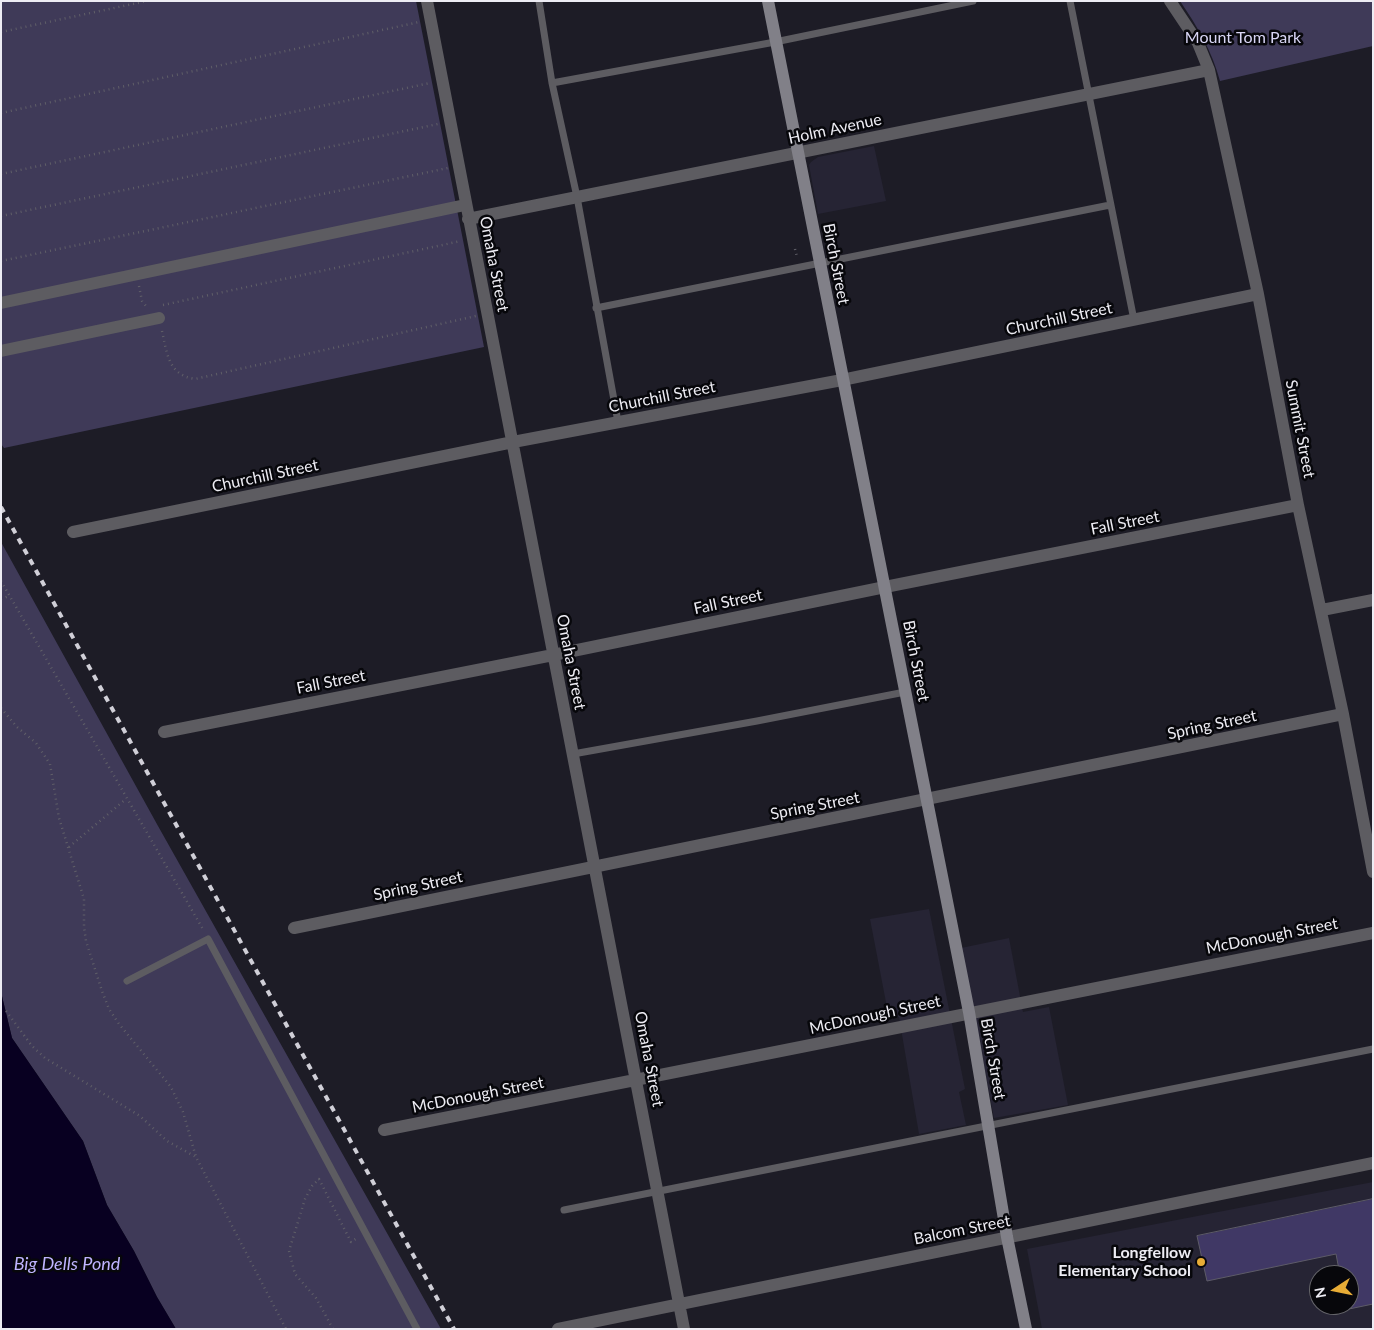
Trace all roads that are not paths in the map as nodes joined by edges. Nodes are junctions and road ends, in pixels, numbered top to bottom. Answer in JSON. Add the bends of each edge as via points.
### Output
{"nodes":[{"id":1,"x":426,"y":1,"type":"edge"},
{"id":2,"x":539,"y":1,"type":"edge"},
{"id":3,"x":768,"y":1,"type":"edge"},
{"id":4,"x":973,"y":1,"type":"edge"},
{"id":5,"x":1070,"y":1,"type":"edge"},
{"id":6,"x":1170,"y":1,"type":"edge"},
{"id":7,"x":776,"y":42,"type":"junction"},
{"id":8,"x":1208,"y":70,"type":"junction"},
{"id":9,"x":552,"y":83,"type":"junction"},
{"id":10,"x":1088,"y":94,"type":"junction"},
{"id":11,"x":797,"y":154,"type":"junction"},
{"id":12,"x":577,"y":197,"type":"junction"},
{"id":13,"x":465,"y":205,"type":"junction"},
{"id":14,"x":1110,"y":205,"type":"junction"},
{"id":15,"x":468,"y":219,"type":"junction"},
{"id":16,"x":820,"y":264,"type":"junction"},
{"id":17,"x":1258,"y":294,"type":"junction"},
{"id":18,"x":1,"y":303,"type":"edge"},
{"id":19,"x":596,"y":308,"type":"junction"},
{"id":20,"x":158,"y":312,"type":"road end"},
{"id":21,"x":1134,"y":320,"type":"junction"},
{"id":22,"x":1,"y":351,"type":"edge"},
{"id":23,"x":842,"y":380,"type":"junction"},
{"id":24,"x":618,"y":422,"type":"junction"},
{"id":25,"x":513,"y":442,"type":"junction"},
{"id":26,"x":1298,"y":505,"type":"junction"},
{"id":27,"x":73,"y":532,"type":"dead end"},
{"id":28,"x":884,"y":587,"type":"junction"},
{"id":29,"x":1373,"y":600,"type":"edge"},
{"id":30,"x":1322,"y":610,"type":"junction"},
{"id":31,"x":553,"y":655,"type":"junction"},
{"id":32,"x":905,"y":692,"type":"junction"},
{"id":33,"x":1343,"y":714,"type":"junction"},
{"id":34,"x":164,"y":732,"type":"dead end"},
{"id":35,"x":573,"y":754,"type":"junction"},
{"id":36,"x":926,"y":800,"type":"junction"},
{"id":37,"x":595,"y":867,"type":"junction"},
{"id":38,"x":1373,"y":872,"type":"edge"},
{"id":39,"x":294,"y":928,"type":"dead end"},
{"id":40,"x":1373,"y":932,"type":"edge"},
{"id":41,"x":127,"y":981,"type":"dead end"},
{"id":42,"x":968,"y":1012,"type":"junction"},
{"id":43,"x":1373,"y":1048,"type":"edge"},
{"id":44,"x":637,"y":1081,"type":"junction"},
{"id":45,"x":988,"y":1125,"type":"junction"},
{"id":46,"x":384,"y":1130,"type":"dead end"},
{"id":47,"x":1373,"y":1163,"type":"edge"},
{"id":48,"x":657,"y":1192,"type":"junction"},
{"id":49,"x":564,"y":1210,"type":"dead end"},
{"id":50,"x":1007,"y":1237,"type":"junction"},
{"id":51,"x":679,"y":1304,"type":"junction"},
{"id":52,"x":417,"y":1329,"type":"edge"},
{"id":53,"x":558,"y":1329,"type":"edge"},
{"id":54,"x":684,"y":1329,"type":"edge"},
{"id":55,"x":1026,"y":1329,"type":"edge"}],
"edges":[{"from":1,"to":13,"type":"street","name":"Omaha Street"},
{"from":2,"to":9,"type":"lane"},
{"from":3,"to":7,"type":"main road","name":"Birch Street"},
{"from":4,"to":7,"type":"lane"},
{"from":5,"to":10,"type":"lane"},
{"from":6,"to":8,"type":"street","name":"Summit Street","via":[[1198,44]]},
{"from":7,"to":9,"type":"lane"},
{"from":7,"to":11,"type":"main road","name":"Birch Street"},
{"from":8,"to":10,"type":"street","name":"Holm Avenue"},
{"from":8,"to":17,"type":"street","name":"Summit Street"},
{"from":9,"to":12,"type":"lane"},
{"from":10,"to":11,"type":"street","name":"Holm Avenue"},
{"from":10,"to":14,"type":"lane"},
{"from":11,"to":12,"type":"street","name":"Holm Avenue"},
{"from":11,"to":16,"type":"main road","name":"Birch Street"},
{"from":12,"to":15,"type":"street","name":"Holm Avenue"},
{"from":12,"to":19,"type":"lane"},
{"from":13,"to":15,"type":"street","name":"Omaha Street"},
{"from":13,"to":18,"type":"street"},
{"from":14,"to":16,"type":"lane"},
{"from":14,"to":21,"type":"lane"},
{"from":15,"to":25,"type":"street","name":"Omaha Street"},
{"from":16,"to":19,"type":"lane"},
{"from":16,"to":23,"type":"main road","name":"Birch Street"},
{"from":17,"to":21,"type":"street","name":"Churchill Street"},
{"from":17,"to":26,"type":"street","name":"Summit Street"},
{"from":19,"to":24,"type":"lane"},
{"from":20,"to":22,"type":"street"},
{"from":21,"to":23,"type":"street","name":"Churchill Street"},
{"from":23,"to":24,"type":"street","name":"Churchill Street"},
{"from":23,"to":28,"type":"main road","name":"Birch Street"},
{"from":24,"to":25,"type":"street","name":"Churchill Street"},
{"from":25,"to":27,"type":"street","name":"Churchill Street"},
{"from":25,"to":31,"type":"street","name":"Omaha Street"},
{"from":26,"to":28,"type":"street","name":"Fall Street"},
{"from":26,"to":30,"type":"street","name":"Summit Street"},
{"from":28,"to":31,"type":"street","name":"Fall Street"},
{"from":28,"to":32,"type":"main road","name":"Birch Street"},
{"from":29,"to":30,"type":"street"},
{"from":30,"to":33,"type":"street","name":"Summit Street"},
{"from":31,"to":34,"type":"street","name":"Fall Street"},
{"from":31,"to":35,"type":"street","name":"Omaha Street"},
{"from":32,"to":35,"type":"lane"},
{"from":32,"to":36,"type":"main road","name":"Birch Street"},
{"from":33,"to":36,"type":"street","name":"Spring Street"},
{"from":33,"to":38,"type":"street","name":"Summit Street"},
{"from":35,"to":37,"type":"street","name":"Omaha Street"},
{"from":36,"to":37,"type":"street","name":"Spring Street"},
{"from":36,"to":42,"type":"main road","name":"Birch Street"},
{"from":37,"to":39,"type":"street","name":"Spring Street"},
{"from":37,"to":44,"type":"street","name":"Omaha Street"},
{"from":40,"to":42,"type":"street","name":"McDonough Street"},
{"from":41,"to":52,"type":"lane","via":[[208,938]]},
{"from":42,"to":44,"type":"street","name":"McDonough Street"},
{"from":42,"to":45,"type":"main road","name":"Birch Street"},
{"from":43,"to":45,"type":"lane"},
{"from":44,"to":46,"type":"street","name":"McDonough Street"},
{"from":44,"to":48,"type":"street","name":"Omaha Street"},
{"from":45,"to":48,"type":"lane"},
{"from":45,"to":50,"type":"main road","name":"Birch Street"},
{"from":47,"to":50,"type":"street","name":"Balcom Street"},
{"from":48,"to":49,"type":"lane"},
{"from":48,"to":51,"type":"street","name":"Omaha Street"},
{"from":50,"to":51,"type":"street","name":"Balcom Street"},
{"from":50,"to":55,"type":"main road","name":"Birch Street"},
{"from":51,"to":53,"type":"street","name":"Balcom Street"},
{"from":51,"to":54,"type":"street","name":"Omaha Street"}]}
